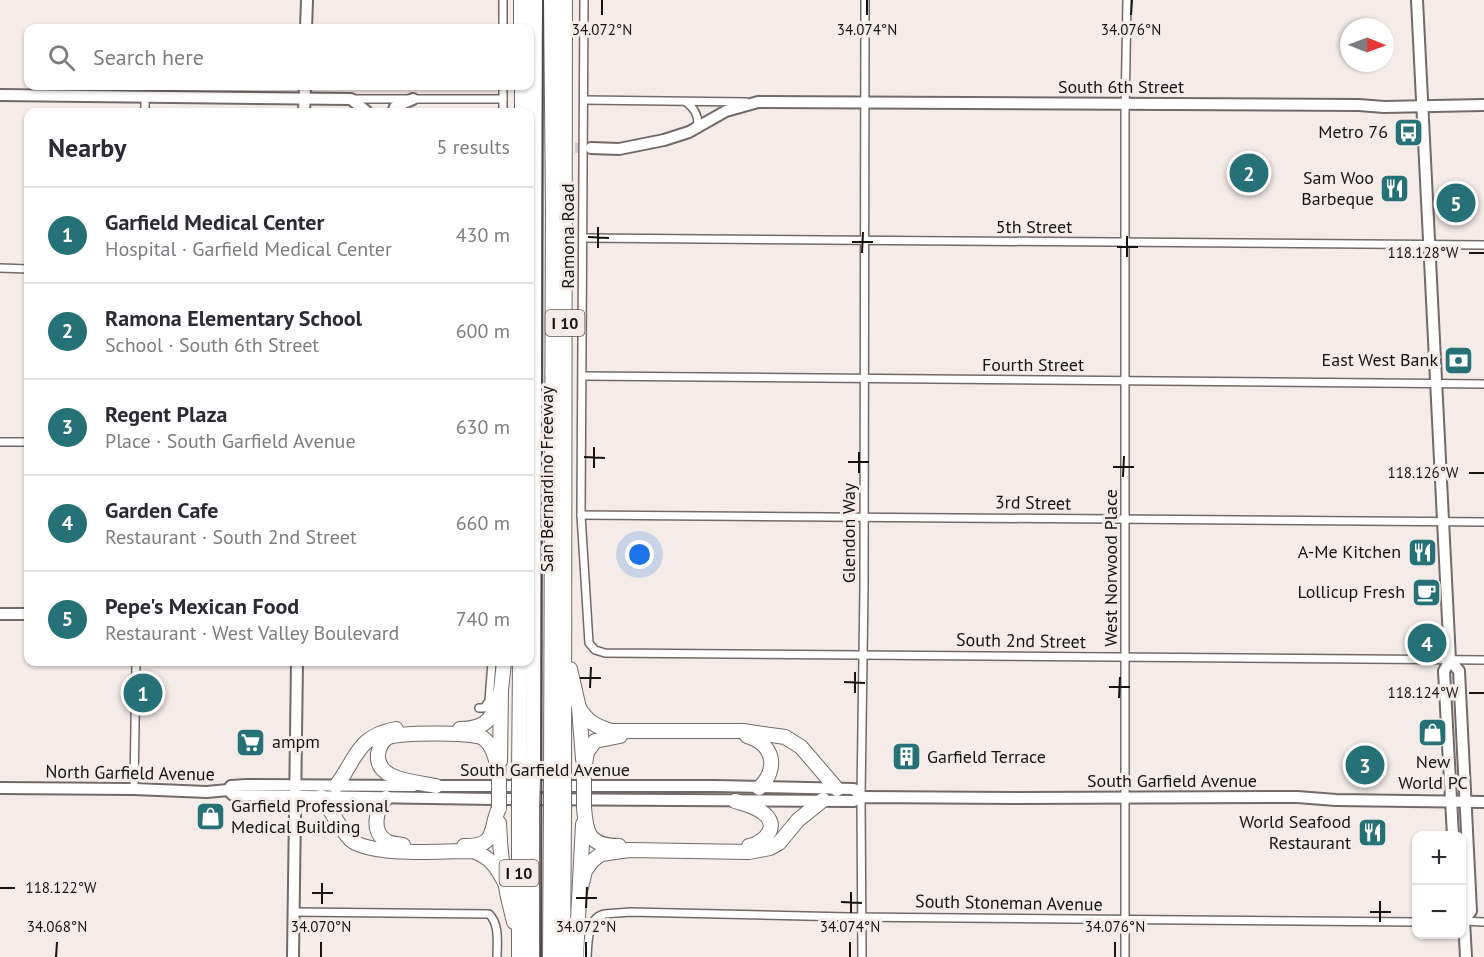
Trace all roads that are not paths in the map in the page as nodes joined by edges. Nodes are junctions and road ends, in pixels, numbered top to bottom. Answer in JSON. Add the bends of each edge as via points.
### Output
{"nodes":[{"id":1,"x":307,"y":0,"type":"edge"},
{"id":2,"x":503,"y":0,"type":"edge"},
{"id":3,"x":522,"y":0,"type":"edge"},
{"id":4,"x":535,"y":0,"type":"edge"},
{"id":5,"x":551,"y":0,"type":"edge"},
{"id":6,"x":565,"y":0,"type":"edge"},
{"id":7,"x":584,"y":0,"type":"edge"},
{"id":8,"x":865,"y":0,"type":"edge"},
{"id":9,"x":1127,"y":0,"type":"edge"},
{"id":10,"x":1416,"y":0,"type":"edge"},
{"id":11,"x":306,"y":24,"type":"edge"},
{"id":12,"x":503,"y":24,"type":"edge"},
{"id":13,"x":522,"y":24,"type":"edge"},
{"id":14,"x":534,"y":86,"type":"edge"},
{"id":15,"x":305,"y":90,"type":"edge"},
{"id":16,"x":503,"y":90,"type":"edge"},
{"id":17,"x":522,"y":90,"type":"edge"},
{"id":18,"x":534,"y":90,"type":"edge"},
{"id":19,"x":0,"y":95,"type":"edge"},
{"id":20,"x":144,"y":96,"type":"junction"},
{"id":21,"x":304,"y":98,"type":"junction"},
{"id":22,"x":351,"y":99,"type":"junction"},
{"id":23,"x":413,"y":99,"type":"junction"},
{"id":24,"x":503,"y":99,"type":"junction"},
{"id":25,"x":584,"y":100,"type":"junction"},
{"id":26,"x":686,"y":102,"type":"junction"},
{"id":27,"x":758,"y":102,"type":"junction"},
{"id":28,"x":864,"y":102,"type":"junction"},
{"id":29,"x":1126,"y":104,"type":"junction"},
{"id":30,"x":1484,"y":105,"type":"edge"},
{"id":31,"x":1422,"y":106,"type":"junction"},
{"id":32,"x":145,"y":108,"type":"edge"},
{"id":33,"x":304,"y":108,"type":"edge"},
{"id":34,"x":362,"y":108,"type":"edge"},
{"id":35,"x":395,"y":108,"type":"edge"},
{"id":36,"x":503,"y":108,"type":"edge"},
{"id":37,"x":522,"y":108,"type":"edge"},
{"id":38,"x":534,"y":108,"type":"edge"},
{"id":39,"x":689,"y":132,"type":"junction"},
{"id":40,"x":591,"y":148,"type":"tunnel mouth"},
{"id":41,"x":584,"y":238,"type":"junction"},
{"id":42,"x":864,"y":241,"type":"junction"},
{"id":43,"x":1126,"y":242,"type":"junction"},
{"id":44,"x":1429,"y":244,"type":"junction"},
{"id":45,"x":1484,"y":245,"type":"edge"},
{"id":46,"x":0,"y":268,"type":"edge"},
{"id":47,"x":24,"y":269,"type":"edge"},
{"id":48,"x":583,"y":376,"type":"junction"},
{"id":49,"x":863,"y":379,"type":"junction"},
{"id":50,"x":1126,"y":381,"type":"junction"},
{"id":51,"x":1436,"y":384,"type":"junction"},
{"id":52,"x":1484,"y":384,"type":"edge"},
{"id":53,"x":0,"y":442,"type":"edge"},
{"id":54,"x":24,"y":442,"type":"edge"},
{"id":55,"x":581,"y":514,"type":"junction"},
{"id":56,"x":863,"y":517,"type":"junction"},
{"id":57,"x":1126,"y":519,"type":"junction"},
{"id":58,"x":1444,"y":521,"type":"junction"},
{"id":59,"x":1484,"y":522,"type":"edge"},
{"id":60,"x":0,"y":614,"type":"edge"},
{"id":61,"x":24,"y":614,"type":"edge"},
{"id":62,"x":565,"y":646,"type":"junction"},
{"id":63,"x":595,"y":650,"type":"joint"},
{"id":64,"x":863,"y":655,"type":"junction"},
{"id":65,"x":1126,"y":657,"type":"junction"},
{"id":66,"x":1450,"y":660,"type":"junction"},
{"id":67,"x":1484,"y":660,"type":"edge"},
{"id":68,"x":136,"y":666,"type":"edge"},
{"id":69,"x":297,"y":666,"type":"edge"},
{"id":70,"x":492,"y":666,"type":"edge"},
{"id":71,"x":504,"y":666,"type":"edge"},
{"id":72,"x":519,"y":666,"type":"edge"},
{"id":73,"x":527,"y":666,"type":"edge"},
{"id":74,"x":501,"y":690,"type":"junction"},
{"id":75,"x":478,"y":708,"type":"dead end"},
{"id":76,"x":579,"y":708,"type":"junction"},
{"id":77,"x":499,"y":774,"type":"junction"},
{"id":78,"x":584,"y":774,"type":"junction"},
{"id":79,"x":526,"y":777,"type":"junction"},
{"id":80,"x":558,"y":777,"type":"junction"},
{"id":81,"x":336,"y":786,"type":"junction"},
{"id":82,"x":436,"y":786,"type":"junction"},
{"id":83,"x":0,"y":788,"type":"edge"},
{"id":84,"x":759,"y":788,"type":"junction"},
{"id":85,"x":134,"y":789,"type":"junction"},
{"id":86,"x":837,"y":789,"type":"junction"},
{"id":87,"x":294,"y":791,"type":"junction"},
{"id":88,"x":321,"y":797,"type":"junction"},
{"id":89,"x":861,"y":797,"type":"junction"},
{"id":90,"x":1125,"y":797,"type":"junction"},
{"id":91,"x":386,"y":798,"type":"junction"},
{"id":92,"x":823,"y":800,"type":"junction"},
{"id":93,"x":735,"y":801,"type":"junction"},
{"id":94,"x":1451,"y":801,"type":"junction"},
{"id":95,"x":1465,"y":802,"type":"junction"},
{"id":96,"x":1484,"y":802,"type":"edge"},
{"id":97,"x":526,"y":807,"type":"junction"},
{"id":98,"x":558,"y":807,"type":"junction"},
{"id":99,"x":584,"y":807,"type":"junction"},
{"id":100,"x":499,"y":808,"type":"junction"},
{"id":101,"x":1453,"y":831,"type":"edge"},
{"id":102,"x":505,"y":883,"type":"junction"},
{"id":103,"x":580,"y":891,"type":"junction"},
{"id":104,"x":293,"y":912,"type":"junction"},
{"id":105,"x":861,"y":916,"type":"junction"},
{"id":106,"x":1466,"y":916,"type":"edge"},
{"id":107,"x":1124,"y":919,"type":"junction"},
{"id":108,"x":1466,"y":920,"type":"edge"},
{"id":109,"x":1412,"y":922,"type":"edge"},
{"id":110,"x":1484,"y":922,"type":"edge"},
{"id":111,"x":519,"y":938,"type":"junction"},
{"id":112,"x":1464,"y":939,"type":"edge"},
{"id":113,"x":293,"y":957,"type":"edge"},
{"id":114,"x":497,"y":957,"type":"edge"},
{"id":115,"x":519,"y":957,"type":"edge"},
{"id":116,"x":532,"y":957,"type":"edge"},
{"id":117,"x":550,"y":957,"type":"edge"},
{"id":118,"x":563,"y":957,"type":"edge"},
{"id":119,"x":576,"y":957,"type":"edge"},
{"id":120,"x":587,"y":957,"type":"edge"},
{"id":121,"x":862,"y":957,"type":"edge"},
{"id":122,"x":1125,"y":957,"type":"edge"},
{"id":123,"x":1466,"y":957,"type":"edge"}],
"edges":[{"from":1,"to":11,"type":"main road"},
{"from":2,"to":12,"type":"street"},
{"from":3,"to":13,"type":"highway"},
{"from":4,"to":14,"type":"highway"},
{"from":5,"to":80,"type":"highway"},
{"from":6,"to":62,"type":"highway","name":"San Bernardino Freeway","number":"I 10"},
{"from":7,"to":25,"type":"street","name":"Ramona Road"},
{"from":8,"to":28,"type":"street","name":"Glendon Way"},
{"from":9,"to":29,"type":"street","name":"West Norwood Place"},
{"from":10,"to":31,"type":"main road"},
{"from":15,"to":21,"type":"main road"},
{"from":16,"to":24,"type":"street"},
{"from":17,"to":37,"type":"highway"},
{"from":18,"to":38,"type":"highway"},
{"from":19,"to":20,"type":"main road"},
{"from":20,"to":21,"type":"main road"},
{"from":20,"to":32,"type":"street"},
{"from":21,"to":22,"type":"main road"},
{"from":21,"to":33,"type":"main road"},
{"from":22,"to":23,"type":"street"},
{"from":22,"to":34,"type":"main road"},
{"from":23,"to":24,"type":"street"},
{"from":23,"to":35,"type":"main road"},
{"from":24,"to":36,"type":"street"},
{"from":25,"to":26,"type":"street","name":"South 6th Street"},
{"from":25,"to":41,"type":"street","name":"Ramona Road"},
{"from":26,"to":27,"type":"street","name":"South 6th Street"},
{"from":26,"to":39,"type":"street","via":[[698,118],[698,124]]},
{"from":27,"to":28,"type":"main road","name":"South 6th Street"},
{"from":27,"to":39,"type":"main road","name":"South 6th Street","via":[[726,111]]},
{"from":28,"to":29,"type":"main road","name":"South 6th Street"},
{"from":28,"to":42,"type":"street","name":"Glendon Way"},
{"from":29,"to":31,"type":"main road","name":"South 6th Street"},
{"from":29,"to":43,"type":"street","name":"West Norwood Place"},
{"from":30,"to":31,"type":"main road","name":"South 6th Street"},
{"from":31,"to":44,"type":"main road"},
{"from":39,"to":40,"type":"main road","name":"South 6th Street","via":[[636,147]]},
{"from":41,"to":42,"type":"street","name":"5th Street"},
{"from":41,"to":48,"type":"street","name":"Ramona Road"},
{"from":42,"to":43,"type":"street","name":"5th Street"},
{"from":42,"to":49,"type":"street","name":"Glendon Way"},
{"from":43,"to":44,"type":"street","name":"5th Street"},
{"from":43,"to":50,"type":"street","name":"West Norwood Place"},
{"from":44,"to":45,"type":"street","name":"5th Street"},
{"from":44,"to":51,"type":"main road"},
{"from":46,"to":47,"type":"street"},
{"from":48,"to":49,"type":"street","name":"Fourth Street"},
{"from":48,"to":55,"type":"street","name":"Ramona Road"},
{"from":49,"to":50,"type":"street","name":"Fourth Street"},
{"from":49,"to":56,"type":"street","name":"Glendon Way"},
{"from":50,"to":51,"type":"street","name":"Fourth Street"},
{"from":50,"to":57,"type":"street","name":"West Norwood Place"},
{"from":51,"to":52,"type":"street","name":"Fourth Street"},
{"from":51,"to":58,"type":"main road"},
{"from":53,"to":54,"type":"street"},
{"from":55,"to":56,"type":"street","name":"3rd Street"},
{"from":55,"to":63,"type":"street","name":"Ramona Road","via":[[589,643]]},
{"from":56,"to":57,"type":"street","name":"3rd Street"},
{"from":56,"to":64,"type":"street","name":"Glendon Way"},
{"from":57,"to":58,"type":"street","name":"3rd Street"},
{"from":57,"to":65,"type":"street","name":"West Norwood Place"},
{"from":58,"to":59,"type":"street","name":"3rd Street"},
{"from":58,"to":66,"type":"main road"},
{"from":60,"to":61,"type":"main road"},
{"from":62,"to":76,"type":"highway"},
{"from":62,"to":80,"type":"highway","name":"San Bernardino Freeway","number":"I 10"},
{"from":63,"to":64,"type":"street","name":"South 2nd Street"},
{"from":64,"to":65,"type":"street","name":"South 2nd Street"},
{"from":64,"to":89,"type":"street","name":"Glendon Way"},
{"from":65,"to":66,"type":"street","name":"South 2nd Street"},
{"from":65,"to":90,"type":"street","name":"West Norwood Place"},
{"from":66,"to":67,"type":"street","name":"South 2nd Street"},
{"from":66,"to":94,"type":"main road","via":[[1444,671]]},
{"from":66,"to":95,"type":"main road","via":[[1459,671]]},
{"from":68,"to":85,"type":"street"},
{"from":69,"to":87,"type":"main road"},
{"from":70,"to":75,"type":"street","via":[[489,700],[484,708]]},
{"from":71,"to":74,"type":"highway"},
{"from":72,"to":79,"type":"highway","number":"I 10"},
{"from":73,"to":79,"type":"highway"},
{"from":74,"to":77,"type":"highway"},
{"from":74,"to":81,"type":"highway","via":[[495,711],[479,727],[379,732],[366,740]]},
{"from":76,"to":78,"type":"highway"},
{"from":76,"to":86,"type":"highway","via":[[597,727],[611,730],[743,731],[785,737],[801,747]]},
{"from":77,"to":82,"type":"highway","via":[[491,748],[483,739],[471,735],[409,734],[385,739],[378,757],[385,772]]},
{"from":77,"to":100,"type":"highway","bridge":true},
{"from":78,"to":84,"type":"highway","via":[[587,752],[595,741],[604,738],[747,736],[760,739],[771,758],[768,778]]},
{"from":78,"to":99,"type":"highway","bridge":true},
{"from":79,"to":97,"type":"highway","number":"I 10","bridge":true},
{"from":80,"to":98,"type":"highway","bridge":true},
{"from":81,"to":82,"type":"main road","name":"South Garfield Avenue"},
{"from":81,"to":87,"type":"main road","name":"South Garfield Avenue"},
{"from":82,"to":84,"type":"main road","name":"South Garfield Avenue"},
{"from":83,"to":85,"type":"main road","name":"North Garfield Avenue"},
{"from":84,"to":86,"type":"main road","name":"South Garfield Avenue"},
{"from":85,"to":87,"type":"main road","name":"North Garfield Avenue","via":[[228,790],[233,795]]},
{"from":86,"to":89,"type":"main road","name":"South Garfield Avenue","via":[[854,789]]},
{"from":87,"to":88,"type":"main road","name":"South Garfield Avenue"},
{"from":87,"to":104,"type":"main road"},
{"from":88,"to":91,"type":"main road","name":"South Garfield Avenue"},
{"from":88,"to":102,"type":"highway","via":[[350,839],[360,846],[472,851],[496,865]]},
{"from":89,"to":90,"type":"main road","name":"South Garfield Avenue"},
{"from":89,"to":92,"type":"main road","name":"South Garfield Avenue","via":[[854,801]]},
{"from":89,"to":105,"type":"street","name":"Glendon Way"},
{"from":90,"to":94,"type":"main road","name":"South Garfield Avenue"},
{"from":90,"to":107,"type":"street","name":"West Norwood Place"},
{"from":91,"to":93,"type":"main road","name":"South Garfield Avenue"},
{"from":91,"to":100,"type":"highway","via":[[380,805],[377,828],[384,840],[397,844],[480,844],[491,834]]},
{"from":92,"to":93,"type":"main road","name":"South Garfield Avenue"},
{"from":92,"to":103,"type":"highway","via":[[770,848],[749,852],[629,850],[601,854],[585,871]]},
{"from":93,"to":99,"type":"highway","via":[[765,813],[770,830],[760,843],[609,846],[590,837]]},
{"from":94,"to":95,"type":"main road","name":"South Garfield Avenue"},
{"from":94,"to":101,"type":"main road"},
{"from":95,"to":96,"type":"main road","name":"South Garfield Avenue"},
{"from":95,"to":106,"type":"main road","via":[[1471,911]]},
{"from":97,"to":111,"type":"highway","number":"I 10"},
{"from":97,"to":116,"type":"highway"},
{"from":98,"to":117,"type":"highway"},
{"from":98,"to":118,"type":"highway","number":"I 10"},
{"from":99,"to":103,"type":"highway"},
{"from":100,"to":102,"type":"highway"},
{"from":102,"to":111,"type":"highway"},
{"from":103,"to":119,"type":"highway"},
{"from":104,"to":113,"type":"main road"},
{"from":104,"to":114,"type":"street","via":[[489,914],[494,918]]},
{"from":105,"to":107,"type":"street","name":"South Stoneman Avenue"},
{"from":105,"to":120,"type":"street","name":"South Stoneman Avenue","via":[[630,912],[601,915],[589,930]]},
{"from":105,"to":121,"type":"street","name":"Glendon Way"},
{"from":107,"to":109,"type":"street","name":"South Stoneman Avenue"},
{"from":107,"to":122,"type":"street","name":"West Norwood Place"},
{"from":108,"to":110,"type":"street"},
{"from":111,"to":115,"type":"highway","number":"I 10"},
{"from":112,"to":123,"type":"main road"}]}
